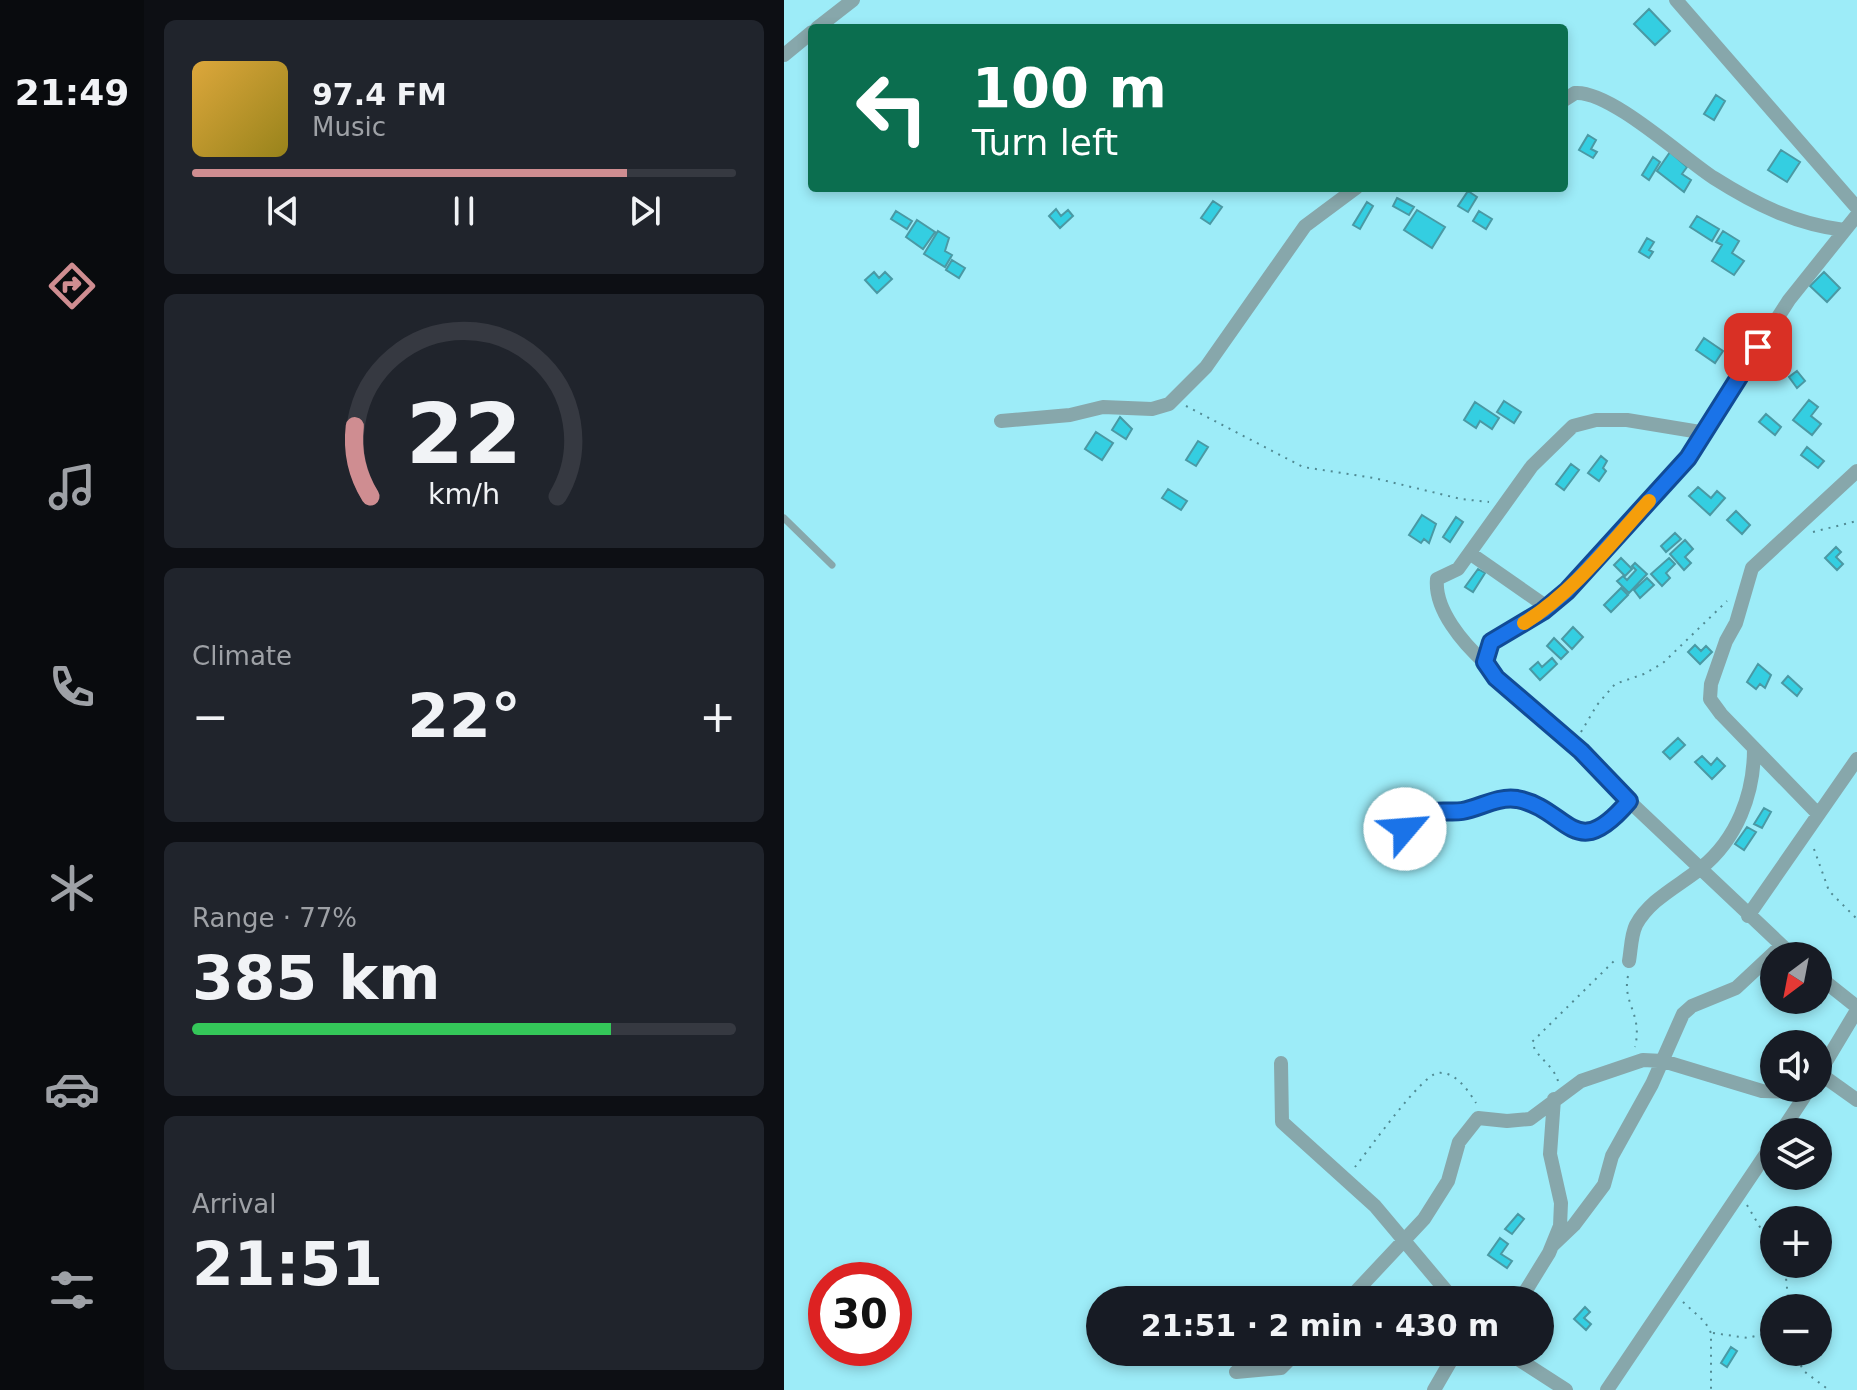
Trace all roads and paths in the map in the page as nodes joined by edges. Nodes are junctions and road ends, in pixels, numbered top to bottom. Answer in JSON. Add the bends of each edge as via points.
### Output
{"nodes":[{"id":1,"x":853,"y":0,"type":"edge"},
{"id":2,"x":1676,"y":0,"type":"edge"},
{"id":3,"x":822,"y":24,"type":"edge"},
{"id":4,"x":808,"y":34,"type":"edge"},
{"id":5,"x":785,"y":51,"type":"edge"},
{"id":6,"x":1568,"y":97,"type":"edge"},
{"id":7,"x":1351,"y":192,"type":"edge"},
{"id":8,"x":1857,"y":208,"type":"edge"},
{"id":9,"x":1857,"y":215,"type":"edge"},
{"id":10,"x":1844,"y":230,"type":"junction"},
{"id":11,"x":1175,"y":400,"type":"junction"},
{"id":12,"x":1001,"y":421,"type":"dead end"},
{"id":13,"x":1706,"y":433,"type":"junction"},
{"id":14,"x":1857,"y":471,"type":"edge"},
{"id":15,"x":1506,"y":504,"type":"junction"},
{"id":16,"x":784,"y":518,"type":"edge"},
{"id":17,"x":1857,"y":521,"type":"edge"},
{"id":18,"x":1810,"y":533,"type":"dead end"},
{"id":19,"x":1471,"y":554,"type":"junction"},
{"id":20,"x":832,"y":565,"type":"dead end"},
{"id":21,"x":1746,"y":585,"type":"junction"},
{"id":22,"x":1547,"y":607,"type":"junction"},
{"id":23,"x":1485,"y":663,"type":"junction"},
{"id":24,"x":1575,"y":746,"type":"junction"},
{"id":25,"x":1754,"y":749,"type":"junction"},
{"id":26,"x":1857,"y":759,"type":"edge"},
{"id":27,"x":1629,"y":801,"type":"junction"},
{"id":28,"x":1814,"y":819,"type":"junction"},
{"id":29,"x":1405,"y":829,"type":"dead end"},
{"id":30,"x":1700,"y":869,"type":"junction"},
{"id":31,"x":1748,"y":916,"type":"junction"},
{"id":32,"x":1857,"y":919,"type":"edge"},
{"id":33,"x":1777,"y":942,"type":"edge"},
{"id":34,"x":1629,"y":961,"type":"junction"},
{"id":35,"x":1760,"y":966,"type":"edge"},
{"id":36,"x":1832,"y":988,"type":"edge"},
{"id":37,"x":1857,"y":1009,"type":"edge"},
{"id":38,"x":1832,"y":1052,"type":"edge"},
{"id":39,"x":1663,"y":1061,"type":"junction"},
{"id":40,"x":1281,"y":1063,"type":"dead end"},
{"id":41,"x":1630,"y":1063,"type":"junction"},
{"id":42,"x":1832,"y":1083,"type":"edge"},
{"id":43,"x":1760,"y":1089,"type":"edge"},
{"id":44,"x":1557,"y":1096,"type":"junction"},
{"id":45,"x":1857,"y":1100,"type":"edge"},
{"id":46,"x":1485,"y":1118,"type":"junction"},
{"id":47,"x":1760,"y":1163,"type":"edge"},
{"id":48,"x":1345,"y":1179,"type":"junction"},
{"id":49,"x":1740,"y":1194,"type":"junction"},
{"id":50,"x":1760,"y":1228,"type":"edge"},
{"id":51,"x":1403,"y":1242,"type":"junction"},
{"id":52,"x":1553,"y":1245,"type":"junction"},
{"id":53,"x":1361,"y":1286,"type":"edge"},
{"id":54,"x":1442,"y":1286,"type":"edge"},
{"id":55,"x":1528,"y":1286,"type":"edge"},
{"id":56,"x":1672,"y":1292,"type":"junction"},
{"id":57,"x":1711,"y":1333,"type":"junction"},
{"id":58,"x":1760,"y":1335,"type":"edge"},
{"id":59,"x":1283,"y":1366,"type":"edge"},
{"id":60,"x":1448,"y":1366,"type":"edge"},
{"id":61,"x":1529,"y":1366,"type":"edge"},
{"id":62,"x":1801,"y":1366,"type":"edge"},
{"id":63,"x":1236,"y":1372,"type":"dead end"},
{"id":64,"x":1434,"y":1390,"type":"edge"},
{"id":65,"x":1566,"y":1390,"type":"edge"},
{"id":66,"x":1607,"y":1390,"type":"edge"},
{"id":67,"x":1711,"y":1390,"type":"edge"},
{"id":68,"x":1829,"y":1390,"type":"edge"}],
"edges":[{"from":1,"to":3,"type":"street"},
{"from":2,"to":8,"type":"street"},
{"from":4,"to":5,"type":"street"},
{"from":6,"to":10,"type":"street","via":[[1588,94],[1634,119],[1755,202],[1810,225]]},
{"from":7,"to":11,"type":"street","via":[[1305,226],[1222,346]]},
{"from":9,"to":10,"type":"street"},
{"from":10,"to":13,"type":"street","via":[[1789,300]]},
{"from":11,"to":12,"type":"street","via":[[1152,409],[1103,407]]},
{"from":11,"to":15,"type":"path","via":[[1303,467]]},
{"from":13,"to":15,"type":"street","via":[[1627,420],[1580,423],[1532,466]]},
{"from":13,"to":22,"type":"street","via":[[1582,576]]},
{"from":14,"to":21,"type":"street","via":[[1756,564]]},
{"from":15,"to":19,"type":"street"},
{"from":16,"to":20,"type":"lane"},
{"from":17,"to":18,"type":"path"},
{"from":19,"to":22,"type":"street"},
{"from":19,"to":23,"type":"street","via":[[1436,584],[1441,606]]},
{"from":21,"to":24,"type":"path","via":[[1663,663],[1615,684]]},
{"from":21,"to":25,"type":"street","via":[[1709,693],[1713,705]]},
{"from":22,"to":23,"type":"street","via":[[1491,642]]},
{"from":23,"to":24,"type":"street"},
{"from":24,"to":27,"type":"street"},
{"from":25,"to":28,"type":"street"},
{"from":25,"to":30,"type":"street","via":[[1753,783],[1743,812]]},
{"from":26,"to":28,"type":"street"},
{"from":27,"to":29,"type":"street","via":[[1608,824],[1591,830],[1572,829],[1512,799],[1428,813]]},
{"from":27,"to":30,"type":"street"},
{"from":28,"to":31,"type":"street"},
{"from":28,"to":32,"type":"path","via":[[1813,845],[1826,885]]},
{"from":30,"to":31,"type":"street"},
{"from":30,"to":34,"type":"street","via":[[1659,898],[1639,921]]},
{"from":31,"to":33,"type":"street"},
{"from":34,"to":41,"type":"path","via":[[1626,991],[1638,1027]]},
{"from":34,"to":44,"type":"path","via":[[1615,960],[1605,967],[1532,1042],[1554,1070]]},
{"from":35,"to":39,"type":"street","via":[[1736,988],[1686,1010]]},
{"from":36,"to":37,"type":"street"},
{"from":37,"to":38,"type":"street"},
{"from":39,"to":41,"type":"street"},
{"from":39,"to":43,"type":"street"},
{"from":39,"to":52,"type":"street","via":[[1612,1156],[1601,1190]]},
{"from":40,"to":48,"type":"street","via":[[1282,1122]]},
{"from":41,"to":44,"type":"street"},
{"from":42,"to":45,"type":"street"},
{"from":44,"to":46,"type":"street","via":[[1530,1119]]},
{"from":44,"to":52,"type":"street","via":[[1550,1154],[1562,1211]]},
{"from":46,"to":48,"type":"path","via":[[1463,1085],[1449,1075],[1435,1074],[1416,1090]]},
{"from":46,"to":51,"type":"street","via":[[1476,1119],[1463,1136],[1448,1181]]},
{"from":47,"to":49,"type":"street"},
{"from":48,"to":51,"type":"street"},
{"from":49,"to":50,"type":"path"},
{"from":49,"to":56,"type":"street"},
{"from":51,"to":53,"type":"street"},
{"from":51,"to":54,"type":"street"},
{"from":52,"to":55,"type":"street"},
{"from":56,"to":57,"type":"path"},
{"from":56,"to":66,"type":"street"},
{"from":57,"to":58,"type":"path"},
{"from":57,"to":67,"type":"path"},
{"from":59,"to":63,"type":"street"},
{"from":60,"to":64,"type":"street"},
{"from":61,"to":65,"type":"street"},
{"from":62,"to":68,"type":"path"}]}
